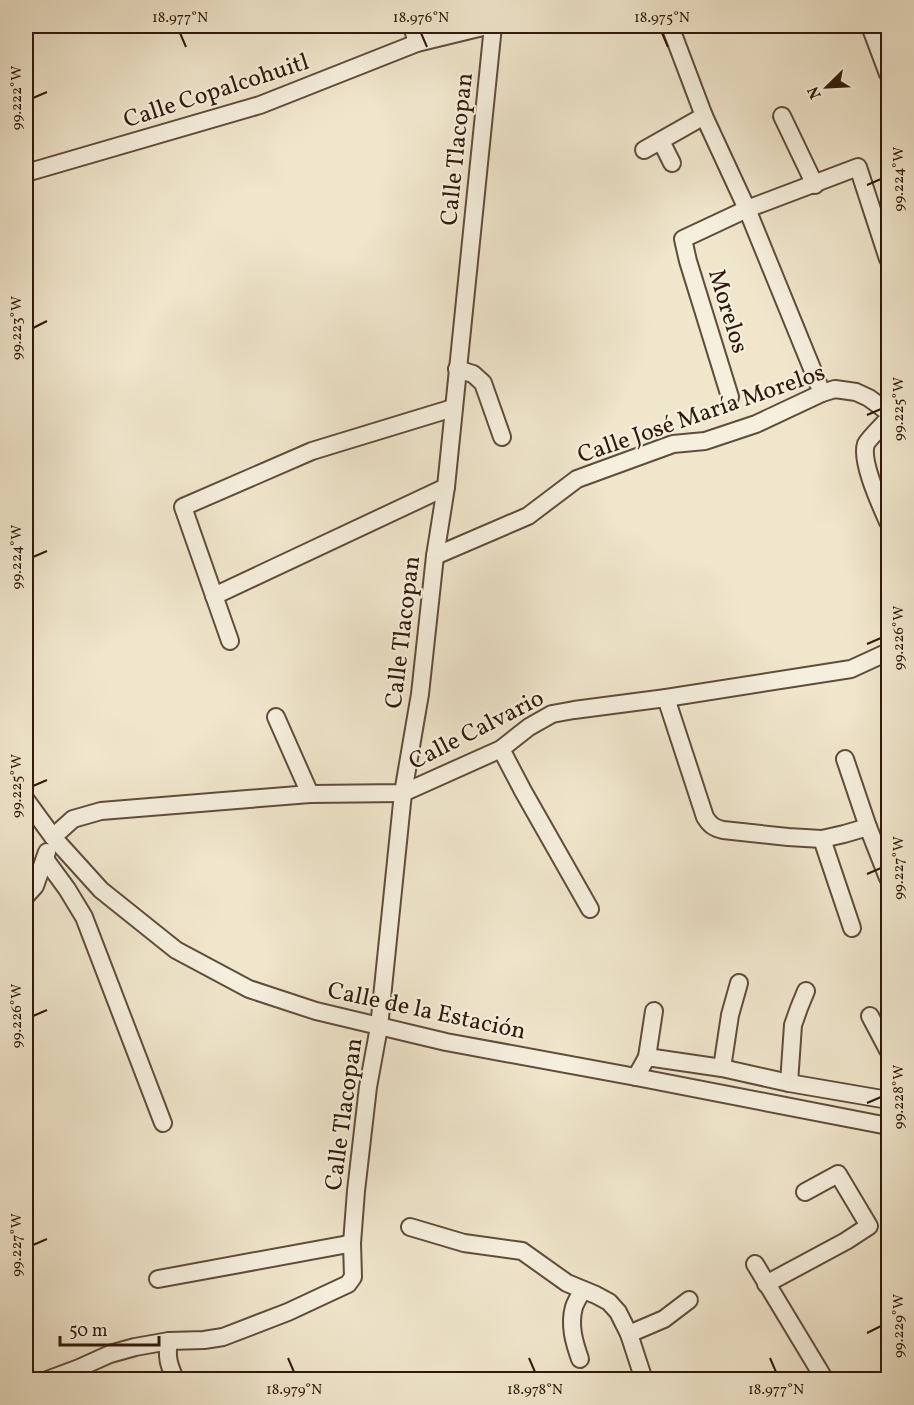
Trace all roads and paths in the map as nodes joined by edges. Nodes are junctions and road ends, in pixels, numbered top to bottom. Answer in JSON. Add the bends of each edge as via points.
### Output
{"nodes":[{"id":1,"x":412,"y":26,"type":"edge"},
{"id":2,"x":486,"y":26,"type":"edge"},
{"id":3,"x":493,"y":26,"type":"edge"},
{"id":4,"x":670,"y":26,"type":"edge"},
{"id":5,"x":870,"y":26,"type":"edge"},
{"id":6,"x":417,"y":43,"type":"junction"},
{"id":7,"x":888,"y":74,"type":"edge"},
{"id":8,"x":704,"y":116,"type":"junction"},
{"id":9,"x":782,"y":116,"type":"dead end"},
{"id":10,"x":661,"y":141,"type":"junction"},
{"id":11,"x":644,"y":150,"type":"dead end"},
{"id":12,"x":672,"y":163,"type":"dead end"},
{"id":13,"x":26,"y":172,"type":"edge"},
{"id":14,"x":815,"y":185,"type":"junction"},
{"id":15,"x":747,"y":209,"type":"junction"},
{"id":16,"x":888,"y":259,"type":"edge"},
{"id":17,"x":457,"y":369,"type":"junction"},
{"id":18,"x":822,"y":393,"type":"junction"},
{"id":19,"x":730,"y":397,"type":"dead end"},
{"id":20,"x":453,"y":408,"type":"junction"},
{"id":21,"x":888,"y":412,"type":"edge"},
{"id":22,"x":888,"y":419,"type":"edge"},
{"id":23,"x":502,"y":437,"type":"dead end"},
{"id":24,"x":446,"y":487,"type":"junction"},
{"id":25,"x":888,"y":522,"type":"edge"},
{"id":26,"x":435,"y":556,"type":"junction"},
{"id":27,"x":214,"y":596,"type":"junction"},
{"id":28,"x":230,"y":641,"type":"dead end"},
{"id":29,"x":888,"y":652,"type":"edge"},
{"id":30,"x":666,"y":698,"type":"junction"},
{"id":31,"x":276,"y":717,"type":"dead end"},
{"id":32,"x":501,"y":749,"type":"junction"},
{"id":33,"x":845,"y":759,"type":"dead end"},
{"id":34,"x":403,"y":793,"type":"junction"},
{"id":35,"x":310,"y":794,"type":"junction"},
{"id":36,"x":26,"y":800,"type":"edge"},
{"id":37,"x":868,"y":827,"type":"junction"},
{"id":38,"x":52,"y":837,"type":"junction"},
{"id":39,"x":822,"y":839,"type":"junction"},
{"id":40,"x":45,"y":859,"type":"junction"},
{"id":41,"x":888,"y":878,"type":"edge"},
{"id":42,"x":26,"y":896,"type":"edge"},
{"id":43,"x":590,"y":909,"type":"dead end"},
{"id":44,"x":852,"y":928,"type":"dead end"},
{"id":45,"x":739,"y":983,"type":"dead end"},
{"id":46,"x":806,"y":991,"type":"dead end"},
{"id":47,"x":654,"y":1011,"type":"dead end"},
{"id":48,"x":870,"y":1016,"type":"dead end"},
{"id":49,"x":379,"y":1027,"type":"junction"},
{"id":50,"x":888,"y":1050,"type":"edge"},
{"id":51,"x":647,"y":1058,"type":"junction"},
{"id":52,"x":722,"y":1068,"type":"junction"},
{"id":53,"x":636,"y":1077,"type":"junction"},
{"id":54,"x":789,"y":1083,"type":"junction"},
{"id":55,"x":888,"y":1100,"type":"edge"},
{"id":56,"x":163,"y":1123,"type":"dead end"},
{"id":57,"x":888,"y":1126,"type":"edge"},
{"id":58,"x":805,"y":1192,"type":"dead end"},
{"id":59,"x":410,"y":1227,"type":"dead end"},
{"id":60,"x":352,"y":1243,"type":"junction"},
{"id":61,"x":755,"y":1264,"type":"dead end"},
{"id":62,"x":158,"y":1279,"type":"dead end"},
{"id":63,"x":766,"y":1284,"type":"junction"},
{"id":64,"x":583,"y":1290,"type":"junction"},
{"id":65,"x":689,"y":1300,"type":"dead end"},
{"id":66,"x":628,"y":1334,"type":"junction"},
{"id":67,"x":169,"y":1341,"type":"junction"},
{"id":68,"x":580,"y":1359,"type":"dead end"},
{"id":69,"x":82,"y":1374,"type":"edge"},
{"id":70,"x":47,"y":1380,"type":"edge"},
{"id":71,"x":171,"y":1380,"type":"edge"},
{"id":72,"x":644,"y":1380,"type":"edge"},
{"id":73,"x":825,"y":1380,"type":"edge"}],
"edges":[{"from":1,"to":6,"type":"street"},
{"from":2,"to":6,"type":"street","name":"Calle Copalcohuitl"},
{"from":3,"to":17,"type":"street","name":"Calle Tlacopan"},
{"from":4,"to":8,"type":"street"},
{"from":5,"to":7,"type":"street"},
{"from":6,"to":13,"type":"street","name":"Calle Copalcohuitl","via":[[260,105]]},
{"from":8,"to":10,"type":"street"},
{"from":8,"to":15,"type":"street"},
{"from":9,"to":14,"type":"street"},
{"from":10,"to":11,"type":"street"},
{"from":10,"to":12,"type":"street"},
{"from":14,"to":15,"type":"street"},
{"from":14,"to":16,"type":"street","via":[[858,167]]},
{"from":15,"to":18,"type":"street"},
{"from":15,"to":19,"type":"street","name":"Morelos","via":[[683,239]]},
{"from":17,"to":20,"type":"street","name":"Calle Tlacopan"},
{"from":17,"to":23,"type":"street","via":[[473,374],[483,383]]},
{"from":18,"to":21,"type":"street","name":"Calle José María Morelos","via":[[835,389],[856,392]]},
{"from":18,"to":26,"type":"street","name":"Calle José María Morelos","via":[[756,424],[705,441],[673,444],[577,479],[528,516]]},
{"from":20,"to":24,"type":"street","name":"Calle Tlacopan"},
{"from":20,"to":27,"type":"street","via":[[312,451],[183,507]]},
{"from":22,"to":25,"type":"street","via":[[867,444],[865,457]]},
{"from":24,"to":26,"type":"street","name":"Calle Tlacopan"},
{"from":24,"to":27,"type":"street"},
{"from":26,"to":34,"type":"street","name":"Calle Tlacopan","via":[[420,694]]},
{"from":27,"to":28,"type":"street"},
{"from":29,"to":30,"type":"street","name":"Calle Calvario","via":[[851,669]]},
{"from":30,"to":32,"type":"street","name":"Calle Calvario","via":[[552,714]]},
{"from":30,"to":39,"type":"street","via":[[709,824],[723,831]]},
{"from":31,"to":35,"type":"street"},
{"from":32,"to":34,"type":"street","name":"Calle Calvario"},
{"from":32,"to":43,"type":"street"},
{"from":33,"to":37,"type":"street"},
{"from":34,"to":35,"type":"street","name":"Calle Calvario"},
{"from":34,"to":49,"type":"street","name":"Calle Tlacopan"},
{"from":35,"to":38,"type":"street","name":"Calle Calvario","via":[[101,811],[73,819]]},
{"from":36,"to":38,"type":"street","name":"Calle de la Estación"},
{"from":37,"to":39,"type":"street"},
{"from":37,"to":41,"type":"street"},
{"from":38,"to":40,"type":"street"},
{"from":38,"to":49,"type":"street","name":"Calle de la Estación","via":[[101,890],[176,950],[249,989]]},
{"from":39,"to":44,"type":"street"},
{"from":40,"to":42,"type":"street"},
{"from":40,"to":56,"type":"street","via":[[84,917]]},
{"from":45,"to":52,"type":"street"},
{"from":46,"to":54,"type":"street","via":[[793,1025]]},
{"from":47,"to":51,"type":"street"},
{"from":48,"to":50,"type":"street"},
{"from":49,"to":53,"type":"street","name":"Calle de la Estación"},
{"from":49,"to":60,"type":"street","name":"Calle Tlacopan","via":[[368,1087]]},
{"from":51,"to":52,"type":"street"},
{"from":51,"to":53,"type":"street"},
{"from":52,"to":54,"type":"street"},
{"from":53,"to":57,"type":"street","name":"Calle de la Estación"},
{"from":54,"to":55,"type":"street"},
{"from":58,"to":63,"type":"street","via":[[838,1174],[868,1226]]},
{"from":59,"to":64,"type":"street","via":[[464,1243],[522,1251]]},
{"from":60,"to":62,"type":"street"},
{"from":60,"to":67,"type":"street","name":"Calle Tlacopan","via":[[352,1277],[348,1284],[223,1337]]},
{"from":61,"to":63,"type":"street"},
{"from":63,"to":73,"type":"street"},
{"from":64,"to":66,"type":"street","via":[[609,1302]]},
{"from":64,"to":68,"type":"street","via":[[574,1307],[572,1326]]},
{"from":65,"to":66,"type":"street","via":[[664,1319]]},
{"from":66,"to":72,"type":"street"},
{"from":67,"to":69,"type":"street","via":[[111,1354]]},
{"from":67,"to":71,"type":"street","via":[[166,1353],[175,1379]]},
{"from":69,"to":70,"type":"street"}]}
